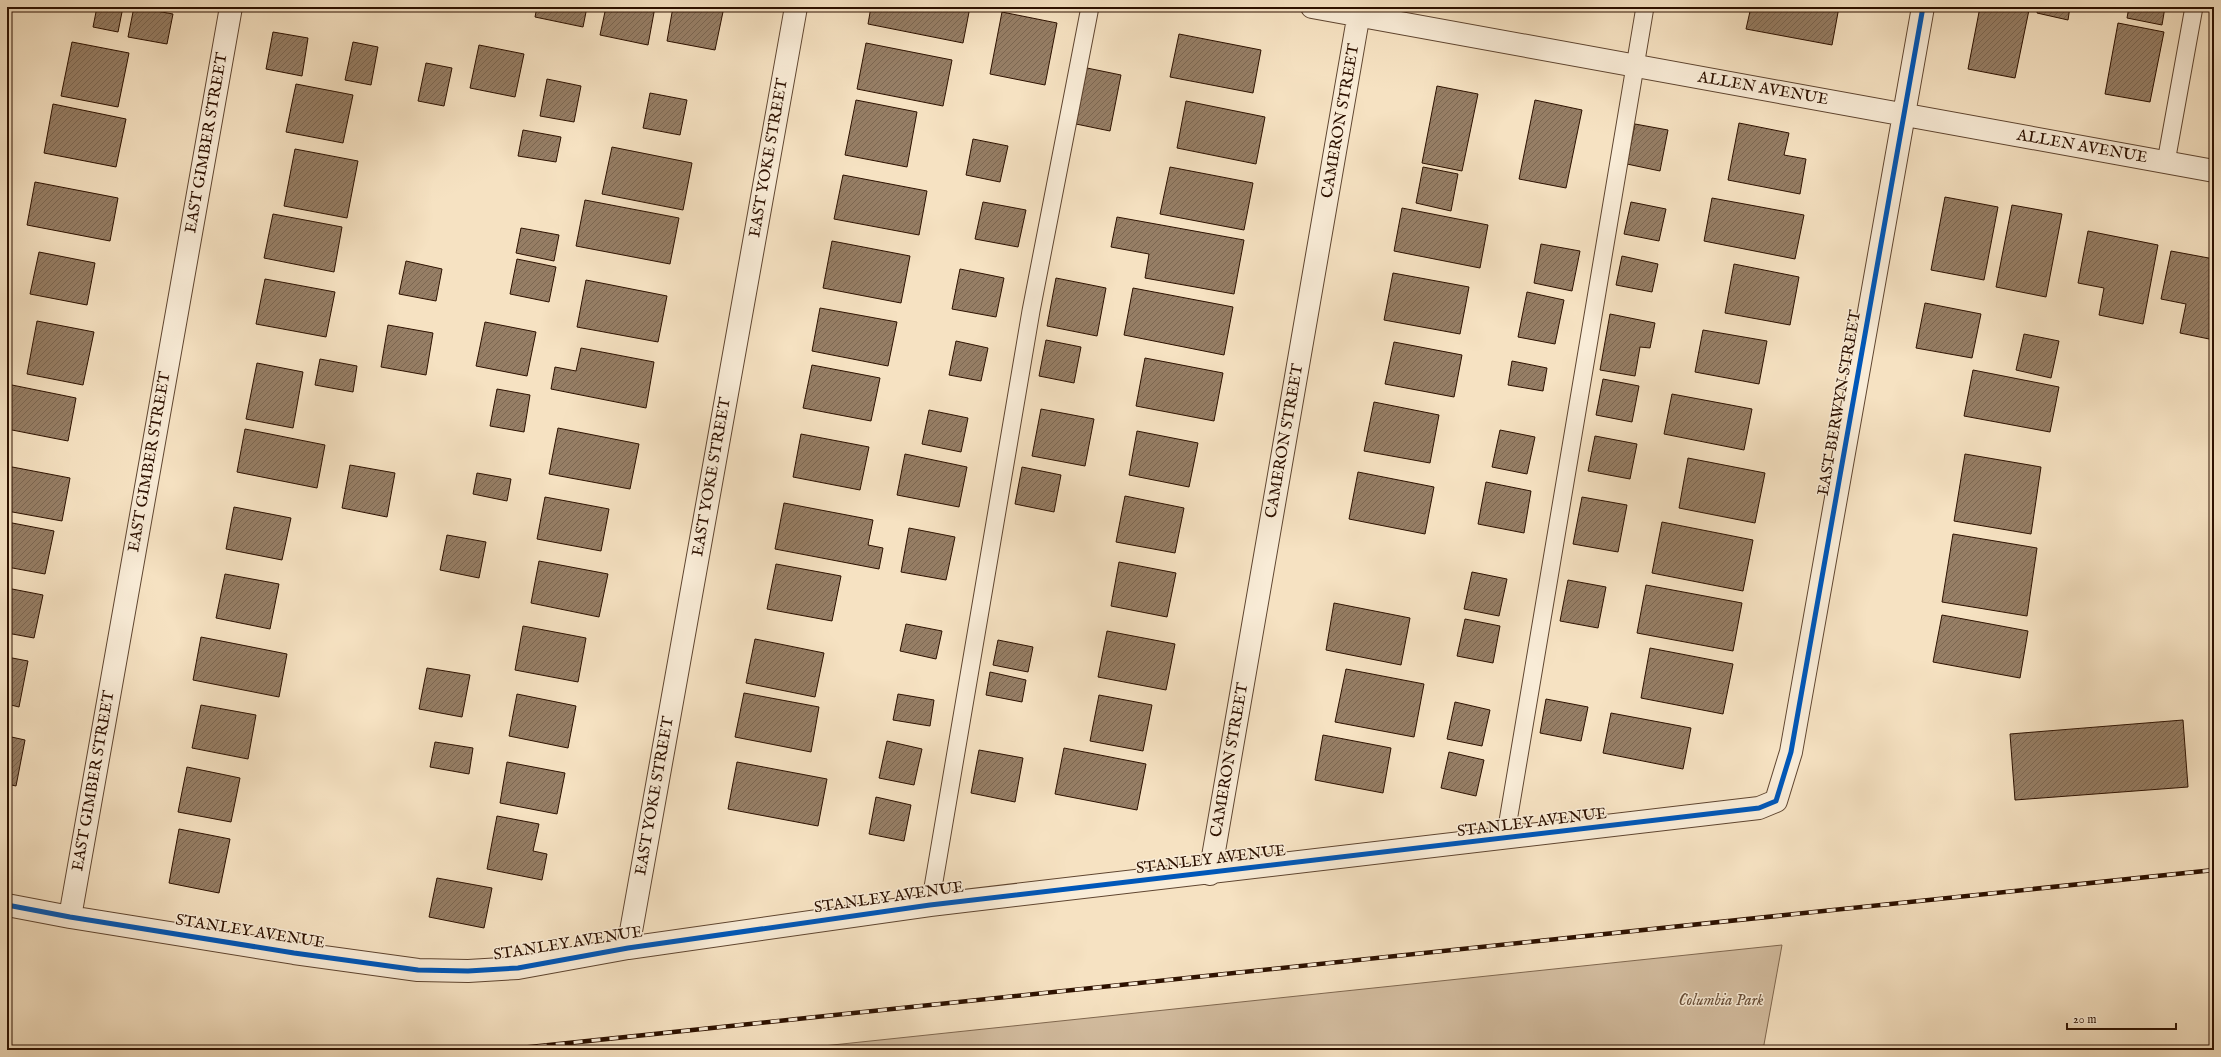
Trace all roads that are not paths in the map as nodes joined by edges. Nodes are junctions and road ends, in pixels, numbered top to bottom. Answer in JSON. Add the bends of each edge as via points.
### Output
{"nodes":[{"id":1,"x":231,"y":7,"type":"edge"},
{"id":2,"x":796,"y":7,"type":"edge"},
{"id":3,"x":1090,"y":7,"type":"edge"},
{"id":4,"x":1312,"y":7,"type":"edge"},
{"id":5,"x":1646,"y":7,"type":"edge"},
{"id":6,"x":1922,"y":7,"type":"edge"},
{"id":7,"x":2194,"y":7,"type":"edge"},
{"id":8,"x":1360,"y":11,"type":"edge"},
{"id":9,"x":1635,"y":66,"type":"junction"},
{"id":10,"x":1904,"y":114,"type":"junction"},
{"id":11,"x":2166,"y":162,"type":"junction"},
{"id":12,"x":2214,"y":171,"type":"edge"},
{"id":13,"x":1776,"y":801,"type":"joint"},
{"id":14,"x":1505,"y":839,"type":"junction"},
{"id":15,"x":1210,"y":874,"type":"junction"},
{"id":16,"x":7,"y":905,"type":"edge"},
{"id":17,"x":930,"y":905,"type":"junction"},
{"id":18,"x":70,"y":917,"type":"junction"},
{"id":19,"x":628,"y":948,"type":"junction"}],
"edges":[{"from":1,"to":18,"type":"street","name":"EAST GIMBER STREET"},
{"from":2,"to":19,"type":"street","name":"EAST YOKE STREET"},
{"from":3,"to":17,"type":"lane","via":[[1031,311]]},
{"from":4,"to":8,"type":"street","name":"ALLEN AVENUE"},
{"from":5,"to":9,"type":"lane"},
{"from":6,"to":10,"type":"street","name":"EAST BERWYN STREET"},
{"from":7,"to":11,"type":"lane"},
{"from":8,"to":9,"type":"street","name":"ALLEN AVENUE"},
{"from":8,"to":15,"type":"street","name":"CAMERON STREET"},
{"from":9,"to":10,"type":"street","name":"ALLEN AVENUE"},
{"from":9,"to":14,"type":"lane"},
{"from":10,"to":11,"type":"street","name":"ALLEN AVENUE"},
{"from":10,"to":13,"type":"street","name":"EAST BERWYN STREET","via":[[1792,752]]},
{"from":11,"to":12,"type":"street","name":"ALLEN AVENUE"},
{"from":13,"to":14,"type":"street","name":"STANLEY AVENUE","via":[[1759,808]]},
{"from":14,"to":15,"type":"street","name":"STANLEY AVENUE"},
{"from":15,"to":17,"type":"street","name":"STANLEY AVENUE"},
{"from":16,"to":18,"type":"street","name":"STANLEY AVENUE"},
{"from":17,"to":19,"type":"street","name":"STANLEY AVENUE"},
{"from":18,"to":19,"type":"street","name":"STANLEY AVENUE","via":[[418,970],[518,968]]}]}
